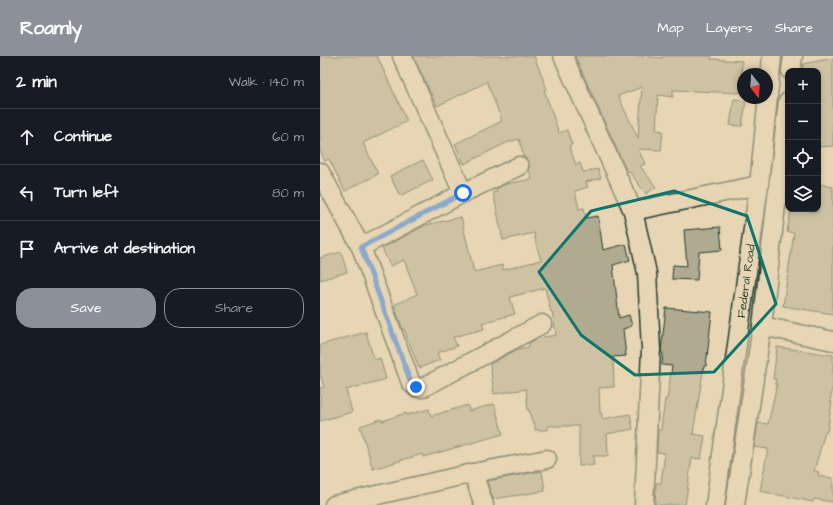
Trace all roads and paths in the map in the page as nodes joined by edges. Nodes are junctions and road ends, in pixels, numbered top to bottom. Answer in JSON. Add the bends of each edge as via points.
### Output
{"nodes":[{"id":1,"x":402,"y":56,"type":"edge"},
{"id":2,"x":563,"y":56,"type":"edge"},
{"id":3,"x":772,"y":56,"type":"edge"},
{"id":4,"x":793,"y":56,"type":"edge"},
{"id":5,"x":791,"y":68,"type":"edge"},
{"id":6,"x":788,"y":104,"type":"edge"},
{"id":7,"x":519,"y":166,"type":"dead end"},
{"id":8,"x":320,"y":172,"type":"edge"},
{"id":9,"x":759,"y":185,"type":"junction"},
{"id":10,"x":463,"y":193,"type":"junction"},
{"id":11,"x":633,"y":210,"type":"junction"},
{"id":12,"x":361,"y":247,"type":"junction"},
{"id":13,"x":542,"y":324,"type":"dead end"},
{"id":14,"x":762,"y":326,"type":"junction"},
{"id":15,"x":833,"y":340,"type":"edge"},
{"id":16,"x":547,"y":460,"type":"dead end"},
{"id":17,"x":474,"y":473,"type":"junction"},
{"id":18,"x":339,"y":505,"type":"edge"},
{"id":19,"x":484,"y":505,"type":"edge"},
{"id":20,"x":644,"y":505,"type":"edge"},
{"id":21,"x":715,"y":505,"type":"edge"},
{"id":22,"x":735,"y":505,"type":"edge"}],
"edges":[{"from":1,"to":10,"type":"street"},
{"from":2,"to":11,"type":"street"},
{"from":3,"to":9,"type":"street","name":"Federal Road"},
{"from":4,"to":5,"type":"street"},
{"from":6,"to":14,"type":"street","name":"Federal Road"},
{"from":7,"to":10,"type":"street"},
{"from":8,"to":12,"type":"street"},
{"from":9,"to":11,"type":"street"},
{"from":9,"to":21,"type":"street","name":"Federal Road"},
{"from":10,"to":12,"type":"street"},
{"from":11,"to":20,"type":"street","via":[[647,273],[651,349]]},
{"from":12,"to":13,"type":"street","via":[[411,383],[416,387],[422,388]]},
{"from":14,"to":15,"type":"street"},
{"from":14,"to":22,"type":"street","name":"Federal Road"},
{"from":16,"to":17,"type":"street"},
{"from":17,"to":18,"type":"street"},
{"from":17,"to":19,"type":"street"}]}
